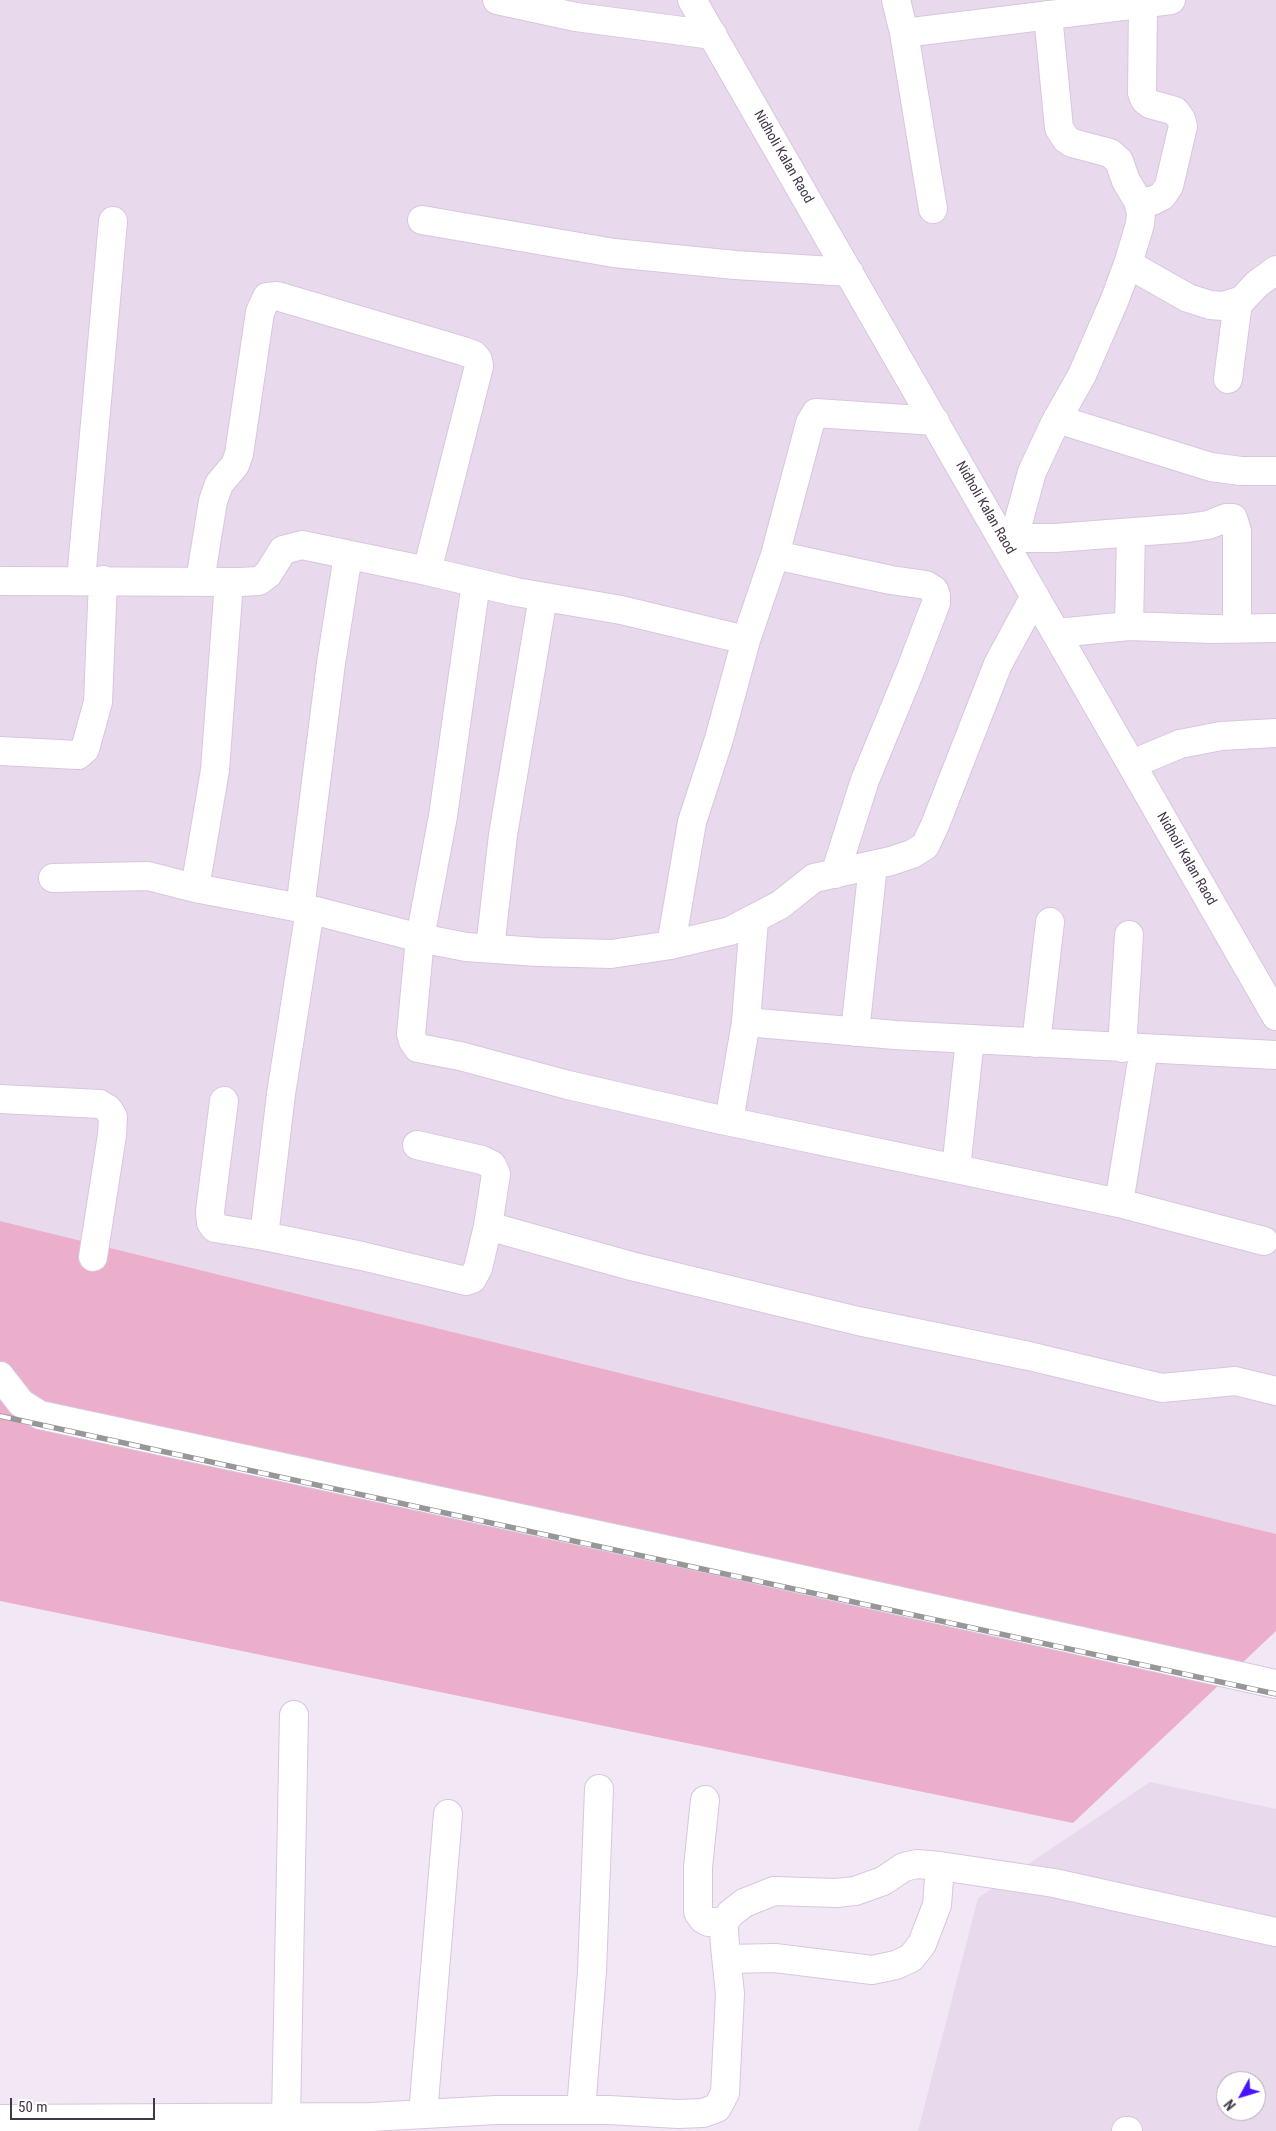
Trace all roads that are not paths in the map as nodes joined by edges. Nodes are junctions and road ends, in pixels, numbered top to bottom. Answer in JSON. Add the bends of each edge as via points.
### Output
{"nodes":[{"id":1,"x":498,"y":0,"type":"edge"},
{"id":2,"x":692,"y":0,"type":"edge"},
{"id":3,"x":896,"y":0,"type":"edge"},
{"id":4,"x":1171,"y":0,"type":"edge"},
{"id":5,"x":1158,"y":1,"type":"edge"},
{"id":6,"x":1048,"y":15,"type":"junction"},
{"id":7,"x":904,"y":33,"type":"junction"},
{"id":8,"x":713,"y":35,"type":"junction"},
{"id":9,"x":1138,"y":201,"type":"junction"},
{"id":10,"x":933,"y":209,"type":"dead end"},
{"id":11,"x":114,"y":220,"type":"dead end"},
{"id":12,"x":422,"y":220,"type":"dead end"},
{"id":13,"x":1128,"y":264,"type":"junction"},
{"id":14,"x":1276,"y":270,"type":"edge"},
{"id":15,"x":849,"y":272,"type":"junction"},
{"id":16,"x":1238,"y":302,"type":"junction"},
{"id":17,"x":1228,"y":378,"type":"dead end"},
{"id":18,"x":1058,"y":419,"type":"junction"},
{"id":19,"x":935,"y":421,"type":"junction"},
{"id":20,"x":1276,"y":471,"type":"edge"},
{"id":21,"x":1131,"y":533,"type":"junction"},
{"id":22,"x":1012,"y":545,"type":"junction"},
{"id":23,"x":348,"y":555,"type":"junction"},
{"id":24,"x":775,"y":555,"type":"junction"},
{"id":25,"x":427,"y":571,"type":"junction"},
{"id":26,"x":92,"y":580,"type":"junction"},
{"id":27,"x":0,"y":581,"type":"edge"},
{"id":28,"x":200,"y":581,"type":"junction"},
{"id":29,"x":229,"y":582,"type":"junction"},
{"id":30,"x":476,"y":584,"type":"junction"},
{"id":31,"x":1035,"y":596,"type":"junction"},
{"id":32,"x":543,"y":597,"type":"junction"},
{"id":33,"x":1129,"y":626,"type":"junction"},
{"id":34,"x":1276,"y":628,"type":"edge"},
{"id":35,"x":1237,"y":629,"type":"junction"},
{"id":36,"x":1057,"y":633,"type":"junction"},
{"id":37,"x":746,"y":640,"type":"junction"},
{"id":38,"x":1276,"y":733,"type":"edge"},
{"id":39,"x":0,"y":751,"type":"edge"},
{"id":40,"x":1132,"y":764,"type":"junction"},
{"id":41,"x":873,"y":865,"type":"junction"},
{"id":42,"x":835,"y":874,"type":"junction"},
{"id":43,"x":53,"y":878,"type":"dead end"},
{"id":44,"x":195,"y":888,"type":"junction"},
{"id":45,"x":305,"y":909,"type":"junction"},
{"id":46,"x":754,"y":920,"type":"junction"},
{"id":47,"x":1050,"y":922,"type":"dead end"},
{"id":48,"x":1129,"y":935,"type":"dead end"},
{"id":49,"x":420,"y":938,"type":"junction"},
{"id":50,"x":671,"y":945,"type":"junction"},
{"id":51,"x":490,"y":948,"type":"junction"},
{"id":52,"x":1276,"y":1016,"type":"edge"},
{"id":53,"x":746,"y":1022,"type":"junction"},
{"id":54,"x":855,"y":1032,"type":"junction"},
{"id":55,"x":970,"y":1039,"type":"junction"},
{"id":56,"x":1036,"y":1043,"type":"junction"},
{"id":57,"x":1133,"y":1048,"type":"junction"},
{"id":58,"x":1276,"y":1055,"type":"edge"},
{"id":59,"x":0,"y":1100,"type":"edge"},
{"id":60,"x":224,"y":1101,"type":"dead end"},
{"id":61,"x":729,"y":1121,"type":"junction"},
{"id":62,"x":417,"y":1145,"type":"dead end"},
{"id":63,"x":956,"y":1169,"type":"junction"},
{"id":64,"x":1118,"y":1203,"type":"junction"},
{"id":65,"x":488,"y":1226,"type":"junction"},
{"id":66,"x":264,"y":1236,"type":"junction"},
{"id":67,"x":1264,"y":1241,"type":"dead end"},
{"id":68,"x":93,"y":1257,"type":"dead end"},
{"id":69,"x":0,"y":1376,"type":"edge"},
{"id":70,"x":1276,"y":1391,"type":"edge"},
{"id":71,"x":1276,"y":1684,"type":"edge"},
{"id":72,"x":294,"y":1715,"type":"dead end"},
{"id":73,"x":599,"y":1789,"type":"dead end"},
{"id":74,"x":705,"y":1800,"type":"dead end"},
{"id":75,"x":448,"y":1814,"type":"dead end"},
{"id":76,"x":940,"y":1866,"type":"junction"},
{"id":77,"x":724,"y":1922,"type":"junction"},
{"id":78,"x":1276,"y":1932,"type":"edge"},
{"id":79,"x":726,"y":1958,"type":"junction"},
{"id":80,"x":581,"y":2110,"type":"junction"},
{"id":81,"x":423,"y":2114,"type":"junction"},
{"id":82,"x":286,"y":2118,"type":"junction"},
{"id":83,"x":0,"y":2119,"type":"edge"}],
"edges":[{"from":1,"to":8,"type":"street","via":[[576,17]]},
{"from":2,"to":8,"type":"street","name":"Nidholi Kalan Raod"},
{"from":3,"to":7,"type":"street"},
{"from":4,"to":5,"type":"street"},
{"from":5,"to":6,"type":"street"},
{"from":5,"to":9,"type":"street","via":[[1142,93],[1150,104],[1175,111],[1183,126],[1169,186],[1157,199]]},
{"from":6,"to":7,"type":"street"},
{"from":6,"to":9,"type":"street","via":[[1059,128],[1072,143],[1110,153],[1119,161]]},
{"from":7,"to":10,"type":"street"},
{"from":8,"to":15,"type":"street","name":"Nidholi Kalan Raod"},
{"from":9,"to":13,"type":"street","via":[[1140,224]]},
{"from":11,"to":26,"type":"street"},
{"from":12,"to":15,"type":"street","via":[[614,253]]},
{"from":13,"to":16,"type":"street","via":[[1188,298],[1216,306]]},
{"from":13,"to":18,"type":"street","via":[[1082,375]]},
{"from":14,"to":16,"type":"street"},
{"from":15,"to":19,"type":"street","name":"Nidholi Kalan Raod"},
{"from":16,"to":17,"type":"street"},
{"from":18,"to":20,"type":"street","via":[[1211,467]]},
{"from":18,"to":22,"type":"street","via":[[1032,472]]},
{"from":19,"to":22,"type":"street","name":"Nidholi Kalan Raod"},
{"from":19,"to":24,"type":"street","via":[[816,413],[810,423]]},
{"from":21,"to":22,"type":"street"},
{"from":21,"to":33,"type":"street"},
{"from":21,"to":35,"type":"street","via":[[1199,527],[1223,518],[1233,518],[1237,530]]},
{"from":22,"to":31,"type":"street","name":"Nidholi Kalan Raod"},
{"from":23,"to":25,"type":"street"},
{"from":23,"to":29,"type":"street","via":[[302,545],[290,546],[283,550],[268,574],[259,580]]},
{"from":23,"to":45,"type":"street","via":[[331,664]]},
{"from":24,"to":37,"type":"street"},
{"from":24,"to":42,"type":"street","via":[[926,585],[934,590],[936,596],[920,646],[865,780]]},
{"from":25,"to":28,"type":"street","via":[[478,360],[463,351],[276,296],[267,297],[260,312],[239,454],[216,492]]},
{"from":25,"to":30,"type":"street"},
{"from":26,"to":27,"type":"street"},
{"from":26,"to":28,"type":"street"},
{"from":26,"to":39,"type":"street","via":[[98,702],[85,749],[78,755]]},
{"from":28,"to":29,"type":"street"},
{"from":29,"to":44,"type":"street","via":[[215,770]]},
{"from":30,"to":32,"type":"street"},
{"from":30,"to":49,"type":"street","via":[[443,816]]},
{"from":31,"to":36,"type":"street","name":"Nidholi Kalan Raod"},
{"from":31,"to":41,"type":"street","via":[[998,664],[925,846],[912,854]]},
{"from":32,"to":37,"type":"street","via":[[620,610]]},
{"from":32,"to":51,"type":"street","via":[[503,835]]},
{"from":33,"to":35,"type":"street"},
{"from":33,"to":36,"type":"street"},
{"from":34,"to":35,"type":"street"},
{"from":36,"to":40,"type":"street","name":"Nidholi Kalan Raod"},
{"from":37,"to":50,"type":"street","via":[[692,822]]},
{"from":38,"to":40,"type":"street","via":[[1221,736],[1180,744]]},
{"from":40,"to":52,"type":"street","name":"Nidholi Kalan Raod"},
{"from":41,"to":42,"type":"street"},
{"from":41,"to":54,"type":"street"},
{"from":42,"to":46,"type":"street","via":[[814,878],[786,901]]},
{"from":43,"to":44,"type":"street","via":[[148,876]]},
{"from":44,"to":45,"type":"street"},
{"from":45,"to":49,"type":"street"},
{"from":45,"to":66,"type":"street"},
{"from":46,"to":50,"type":"street","via":[[730,931]]},
{"from":46,"to":53,"type":"street"},
{"from":47,"to":56,"type":"street"},
{"from":48,"to":57,"type":"street"},
{"from":49,"to":51,"type":"street"},
{"from":49,"to":61,"type":"street","via":[[411,1034],[418,1048]]},
{"from":50,"to":51,"type":"street","via":[[611,954]]},
{"from":53,"to":54,"type":"street"},
{"from":53,"to":61,"type":"street"},
{"from":54,"to":55,"type":"street"},
{"from":55,"to":56,"type":"street"},
{"from":55,"to":63,"type":"street"},
{"from":56,"to":57,"type":"street"},
{"from":57,"to":58,"type":"street"},
{"from":57,"to":64,"type":"street"},
{"from":59,"to":68,"type":"street","via":[[100,1104],[113,1117]]},
{"from":60,"to":66,"type":"street","via":[[210,1223],[215,1228]]},
{"from":61,"to":63,"type":"street"},
{"from":62,"to":65,"type":"street","via":[[492,1165],[496,1174]]},
{"from":63,"to":64,"type":"street"},
{"from":64,"to":67,"type":"street"},
{"from":65,"to":66,"type":"street","via":[[478,1268],[472,1279],[466,1282]]},
{"from":65,"to":70,"type":"street","via":[[632,1266],[1162,1388],[1235,1382]]},
{"from":69,"to":71,"type":"street","via":[[21,1403],[40,1415]]},
{"from":72,"to":82,"type":"street"},
{"from":73,"to":80,"type":"street","via":[[592,1971]]},
{"from":74,"to":77,"type":"street","via":[[698,1912],[708,1922]]},
{"from":75,"to":81,"type":"street"},
{"from":76,"to":77,"type":"street","via":[[917,1864],[904,1867],[883,1881],[855,1891],[774,1891],[744,1904]]},
{"from":76,"to":78,"type":"street","via":[[1054,1883]]},
{"from":76,"to":79,"type":"street","via":[[937,1905],[922,1944],[911,1958],[896,1965],[872,1970],[775,1958]]},
{"from":77,"to":79,"type":"street"},
{"from":79,"to":80,"type":"street","via":[[730,1994],[727,2064],[724,2093],[717,2108],[704,2113],[678,2114]]},
{"from":80,"to":81,"type":"street"},
{"from":81,"to":82,"type":"street"},
{"from":82,"to":83,"type":"street"}]}
